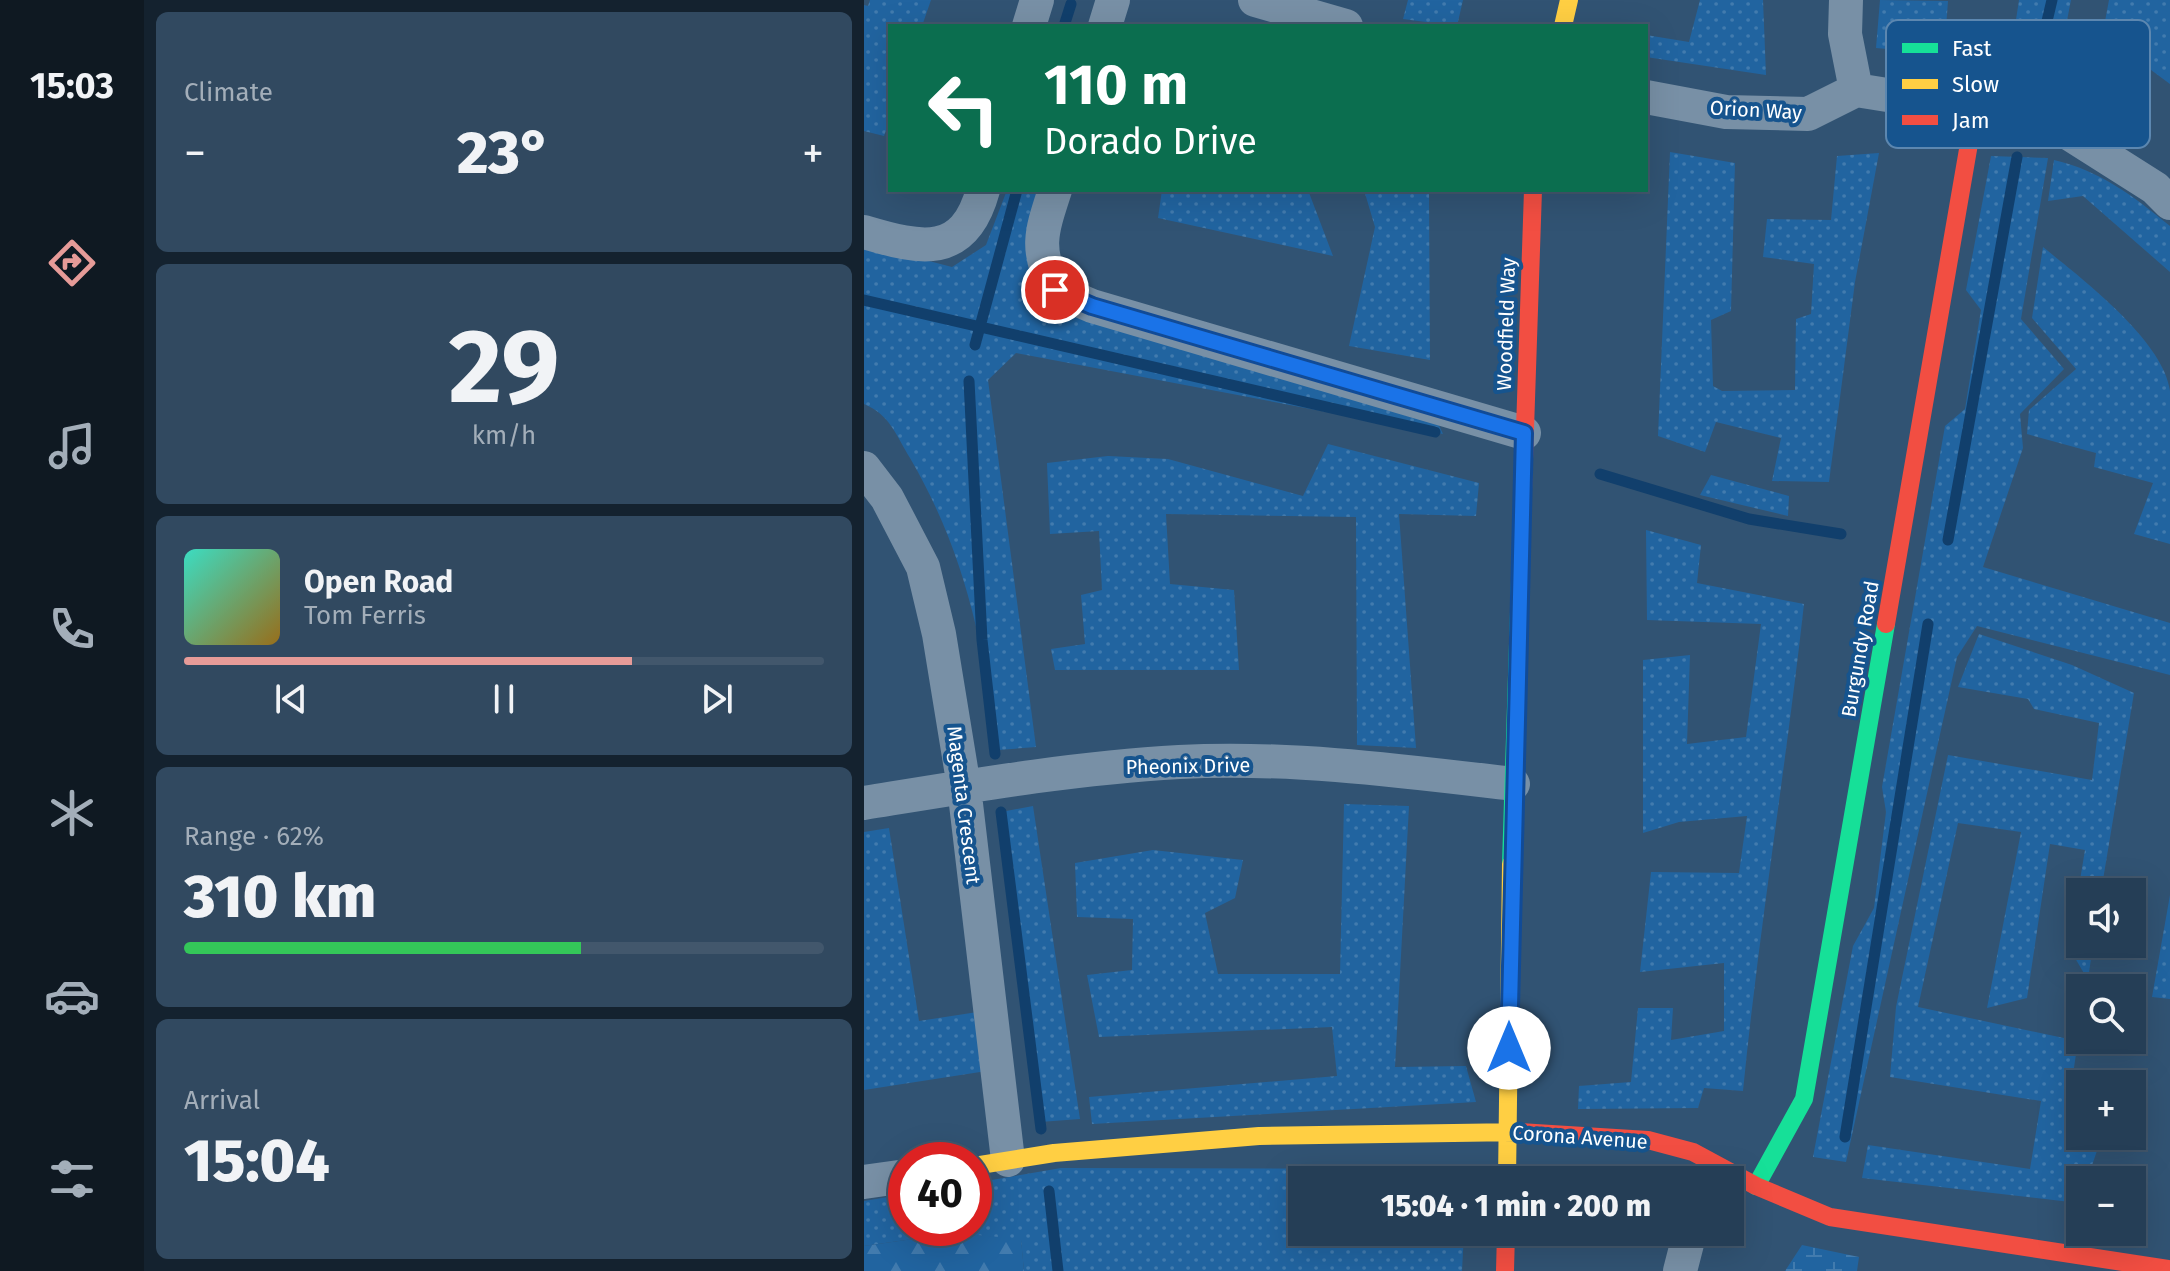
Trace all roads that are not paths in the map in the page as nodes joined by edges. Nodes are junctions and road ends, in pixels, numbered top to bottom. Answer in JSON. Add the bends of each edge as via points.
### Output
{"nodes":[{"id":1,"x":1037,"y":0,"type":"edge"},
{"id":2,"x":1113,"y":0,"type":"edge"},
{"id":3,"x":1255,"y":0,"type":"edge"},
{"id":4,"x":1569,"y":0,"type":"edge"},
{"id":5,"x":1846,"y":0,"type":"edge"},
{"id":6,"x":1030,"y":24,"type":"edge"},
{"id":7,"x":1106,"y":24,"type":"edge"},
{"id":8,"x":1339,"y":24,"type":"edge"},
{"id":9,"x":1563,"y":24,"type":"edge"},
{"id":10,"x":1856,"y":90,"type":"junction"},
{"id":11,"x":1886,"y":95,"type":"edge"},
{"id":12,"x":1648,"y":97,"type":"edge"},
{"id":13,"x":1968,"y":148,"type":"edge"},
{"id":14,"x":2092,"y":148,"type":"edge"},
{"id":15,"x":982,"y":192,"type":"edge"},
{"id":16,"x":1054,"y":192,"type":"edge"},
{"id":17,"x":1533,"y":192,"type":"edge"},
{"id":18,"x":2170,"y":203,"type":"edge"},
{"id":19,"x":864,"y":232,"type":"edge"},
{"id":20,"x":1524,"y":433,"type":"junction"},
{"id":21,"x":864,"y":468,"type":"edge"},
{"id":22,"x":1513,"y":784,"type":"junction"},
{"id":23,"x":964,"y":787,"type":"junction"},
{"id":24,"x":864,"y":803,"type":"edge"},
{"id":25,"x":1509,"y":1131,"type":"junction"},
{"id":26,"x":1008,"y":1160,"type":"junction"},
{"id":27,"x":992,"y":1163,"type":"edge"},
{"id":28,"x":1508,"y":1166,"type":"edge"},
{"id":29,"x":1708,"y":1166,"type":"edge"},
{"id":30,"x":888,"y":1179,"type":"edge"},
{"id":31,"x":864,"y":1182,"type":"edge"},
{"id":32,"x":1744,"y":1182,"type":"edge"},
{"id":33,"x":1756,"y":1186,"type":"junction"},
{"id":34,"x":1506,"y":1246,"type":"edge"},
{"id":35,"x":1686,"y":1246,"type":"edge"},
{"id":36,"x":2169,"y":1266,"type":"edge"},
{"id":37,"x":1505,"y":1271,"type":"edge"},
{"id":38,"x":1680,"y":1271,"type":"edge"}],
"edges":[{"from":1,"to":6,"type":"street"},
{"from":2,"to":7,"type":"street"},
{"from":3,"to":8,"type":"street"},
{"from":4,"to":9,"type":"street"},
{"from":5,"to":10,"type":"street","via":[[1845,34]]},
{"from":10,"to":11,"type":"street"},
{"from":10,"to":12,"type":"street","name":"Orion Way","via":[[1808,114],[1726,112]]},
{"from":13,"to":33,"type":"street","name":"Burgundy Road","via":[[1804,1099]]},
{"from":14,"to":18,"type":"street"},
{"from":15,"to":19,"type":"street","via":[[976,215],[956,238],[922,247]]},
{"from":16,"to":20,"type":"street","via":[[1041,261],[1055,290],[1092,306]]},
{"from":17,"to":20,"type":"street","name":"Woodfield Way"},
{"from":20,"to":22,"type":"street","name":"Woodfield Way"},
{"from":21,"to":23,"type":"street","name":"Magenta Crescent","via":[[887,498],[923,567]]},
{"from":22,"to":23,"type":"street","name":"Pheonix Drive","via":[[1375,767],[1181,762],[1039,774]]},
{"from":22,"to":25,"type":"street","name":"Woodfield Way"},
{"from":23,"to":24,"type":"street","name":"Pheonix Drive"},
{"from":23,"to":26,"type":"street","name":"Magenta Crescent"},
{"from":25,"to":26,"type":"street","name":"Corona Avenue","via":[[1259,1136]]},
{"from":25,"to":28,"type":"street","name":"Woodfield Way"},
{"from":25,"to":29,"type":"street","name":"Corona Avenue","via":[[1648,1140],[1693,1152]]},
{"from":26,"to":27,"type":"street","name":"Corona Avenue"},
{"from":30,"to":31,"type":"street"},
{"from":32,"to":33,"type":"street","name":"Corona Avenue"},
{"from":33,"to":36,"type":"street","name":"Corona Avenue","via":[[1830,1217]]},
{"from":34,"to":37,"type":"street"},
{"from":35,"to":38,"type":"street"}]}
